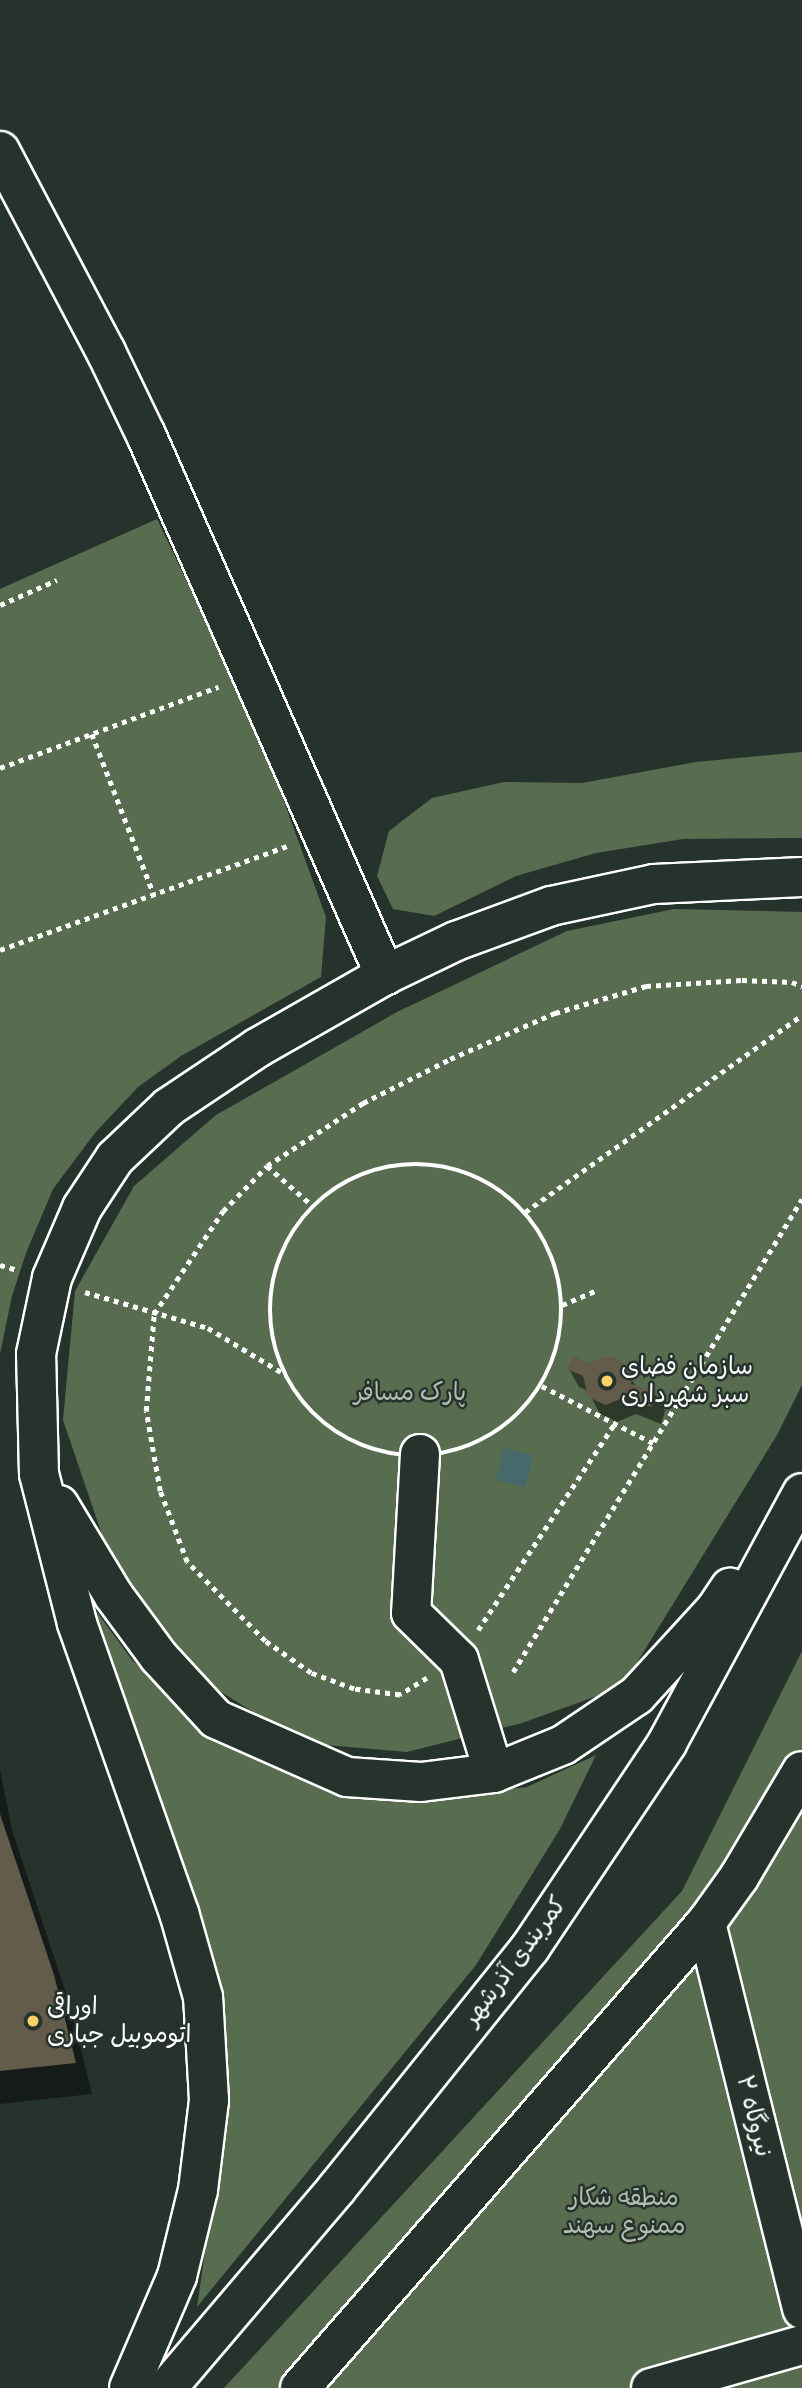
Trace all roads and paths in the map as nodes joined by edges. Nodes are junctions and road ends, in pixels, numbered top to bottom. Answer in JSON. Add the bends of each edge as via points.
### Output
{"nodes":[{"id":1,"x":0,"y":150,"type":"edge"},
{"id":2,"x":57,"y":580,"type":"dead end"},
{"id":3,"x":0,"y":605,"type":"edge"},
{"id":4,"x":223,"y":699,"type":"dead end"},
{"id":5,"x":92,"y":734,"type":"junction"},
{"id":6,"x":0,"y":768,"type":"edge"},
{"id":7,"x":282,"y":835,"type":"dead end"},
{"id":8,"x":802,"y":877,"type":"edge"},
{"id":9,"x":154,"y":895,"type":"junction"},
{"id":10,"x":0,"y":950,"type":"edge"},
{"id":11,"x":385,"y":975,"type":"junction"},
{"id":12,"x":802,"y":986,"type":"edge"},
{"id":13,"x":802,"y":1015,"type":"edge"},
{"id":14,"x":267,"y":1166,"type":"junction"},
{"id":15,"x":802,"y":1199,"type":"edge"},
{"id":16,"x":314,"y":1207,"type":"junction"},
{"id":17,"x":525,"y":1212,"type":"junction"},
{"id":18,"x":0,"y":1265,"type":"edge"},
{"id":19,"x":18,"y":1270,"type":"dead end"},
{"id":20,"x":595,"y":1291,"type":"dead end"},
{"id":21,"x":85,"y":1292,"type":"dead end"},
{"id":22,"x":562,"y":1305,"type":"junction"},
{"id":23,"x":154,"y":1314,"type":"junction"},
{"id":24,"x":287,"y":1376,"type":"junction"},
{"id":25,"x":542,"y":1386,"type":"junction"},
{"id":26,"x":615,"y":1423,"type":"junction"},
{"id":27,"x":653,"y":1444,"type":"junction"},
{"id":28,"x":420,"y":1454,"type":"junction"},
{"id":29,"x":40,"y":1474,"type":"junction"},
{"id":30,"x":802,"y":1487,"type":"edge"},
{"id":31,"x":802,"y":1493,"type":"edge"},
{"id":32,"x":459,"y":1660,"type":"junction"},
{"id":33,"x":513,"y":1672,"type":"dead end"},
{"id":34,"x":802,"y":1771,"type":"edge"},
{"id":35,"x":494,"y":1773,"type":"junction"},
{"id":36,"x":802,"y":1820,"type":"edge"},
{"id":37,"x":739,"y":1877,"type":"junction"},
{"id":38,"x":706,"y":1923,"type":"junction"},
{"id":39,"x":802,"y":2309,"type":"edge"},
{"id":40,"x":802,"y":2345,"type":"edge"},
{"id":41,"x":129,"y":2388,"type":"edge"},
{"id":42,"x":167,"y":2388,"type":"edge"},
{"id":43,"x":300,"y":2388,"type":"edge"},
{"id":44,"x":651,"y":2388,"type":"edge"}],
"edges":[{"from":1,"to":11,"type":"main road","via":[[146,435]]},
{"from":2,"to":3,"type":"path"},
{"from":4,"to":5,"type":"path","via":[[218,687]]},
{"from":5,"to":6,"type":"path"},
{"from":5,"to":9,"type":"path"},
{"from":7,"to":9,"type":"path","via":[[288,847]]},
{"from":8,"to":11,"type":"main road","via":[[654,884],[551,906],[456,941]]},
{"from":9,"to":10,"type":"path"},
{"from":11,"to":29,"type":"main road","via":[[257,1048],[169,1107],[116,1158],[82,1208],[52,1278],[36,1354]]},
{"from":12,"to":14,"type":"path","via":[[741,980],[646,986],[555,1013],[363,1102]]},
{"from":13,"to":17,"type":"path"},
{"from":14,"to":16,"type":"path"},
{"from":14,"to":23,"type":"path","via":[[223,1211]]},
{"from":15,"to":27,"type":"path"},
{"from":16,"to":17,"type":"path","via":[[353,1178],[388,1166],[426,1164],[463,1171],[496,1187]]},
{"from":16,"to":24,"type":"path","via":[[293,1230],[275,1268],[269,1309],[275,1351]]},
{"from":17,"to":22,"type":"path","via":[[547,1242],[560,1277]]},
{"from":18,"to":19,"type":"path"},
{"from":20,"to":22,"type":"path"},
{"from":21,"to":23,"type":"path"},
{"from":22,"to":25,"type":"path","via":[[557,1351]]},
{"from":23,"to":24,"type":"path","via":[[208,1328]]},
{"from":23,"to":32,"type":"path","via":[[146,1411],[160,1491],[187,1562],[265,1641],[311,1673],[354,1689],[400,1695]]},
{"from":24,"to":28,"type":"path","via":[[321,1421],[357,1444],[397,1455]]},
{"from":25,"to":26,"type":"path"},
{"from":25,"to":28,"type":"path","via":[[515,1418],[480,1441],[440,1454]]},
{"from":26,"to":27,"type":"path"},
{"from":26,"to":32,"type":"path"},
{"from":27,"to":33,"type":"path"},
{"from":28,"to":32,"type":"main road","via":[[411,1612]]},
{"from":29,"to":35,"type":"main road","via":[[114,1596],[159,1657],[216,1719],[347,1777],[421,1782]]},
{"from":29,"to":41,"type":"main road","via":[[76,1623],[179,1913],[203,1997],[209,2100],[198,2190],[177,2276]]},
{"from":30,"to":35,"type":"main road","via":[[715,1609],[638,1695],[563,1745]]},
{"from":31,"to":42,"type":"main road","name":"کمربندی آذرشهر","via":[[667,1743],[530,1948],[337,2188]]},
{"from":32,"to":35,"type":"main road"},
{"from":34,"to":37,"type":"main road"},
{"from":36,"to":37,"type":"main road"},
{"from":37,"to":38,"type":"main road"},
{"from":38,"to":39,"type":"main road","name":"نیروگاه ۲"},
{"from":38,"to":43,"type":"main road"},
{"from":40,"to":44,"type":"main road"}]}
